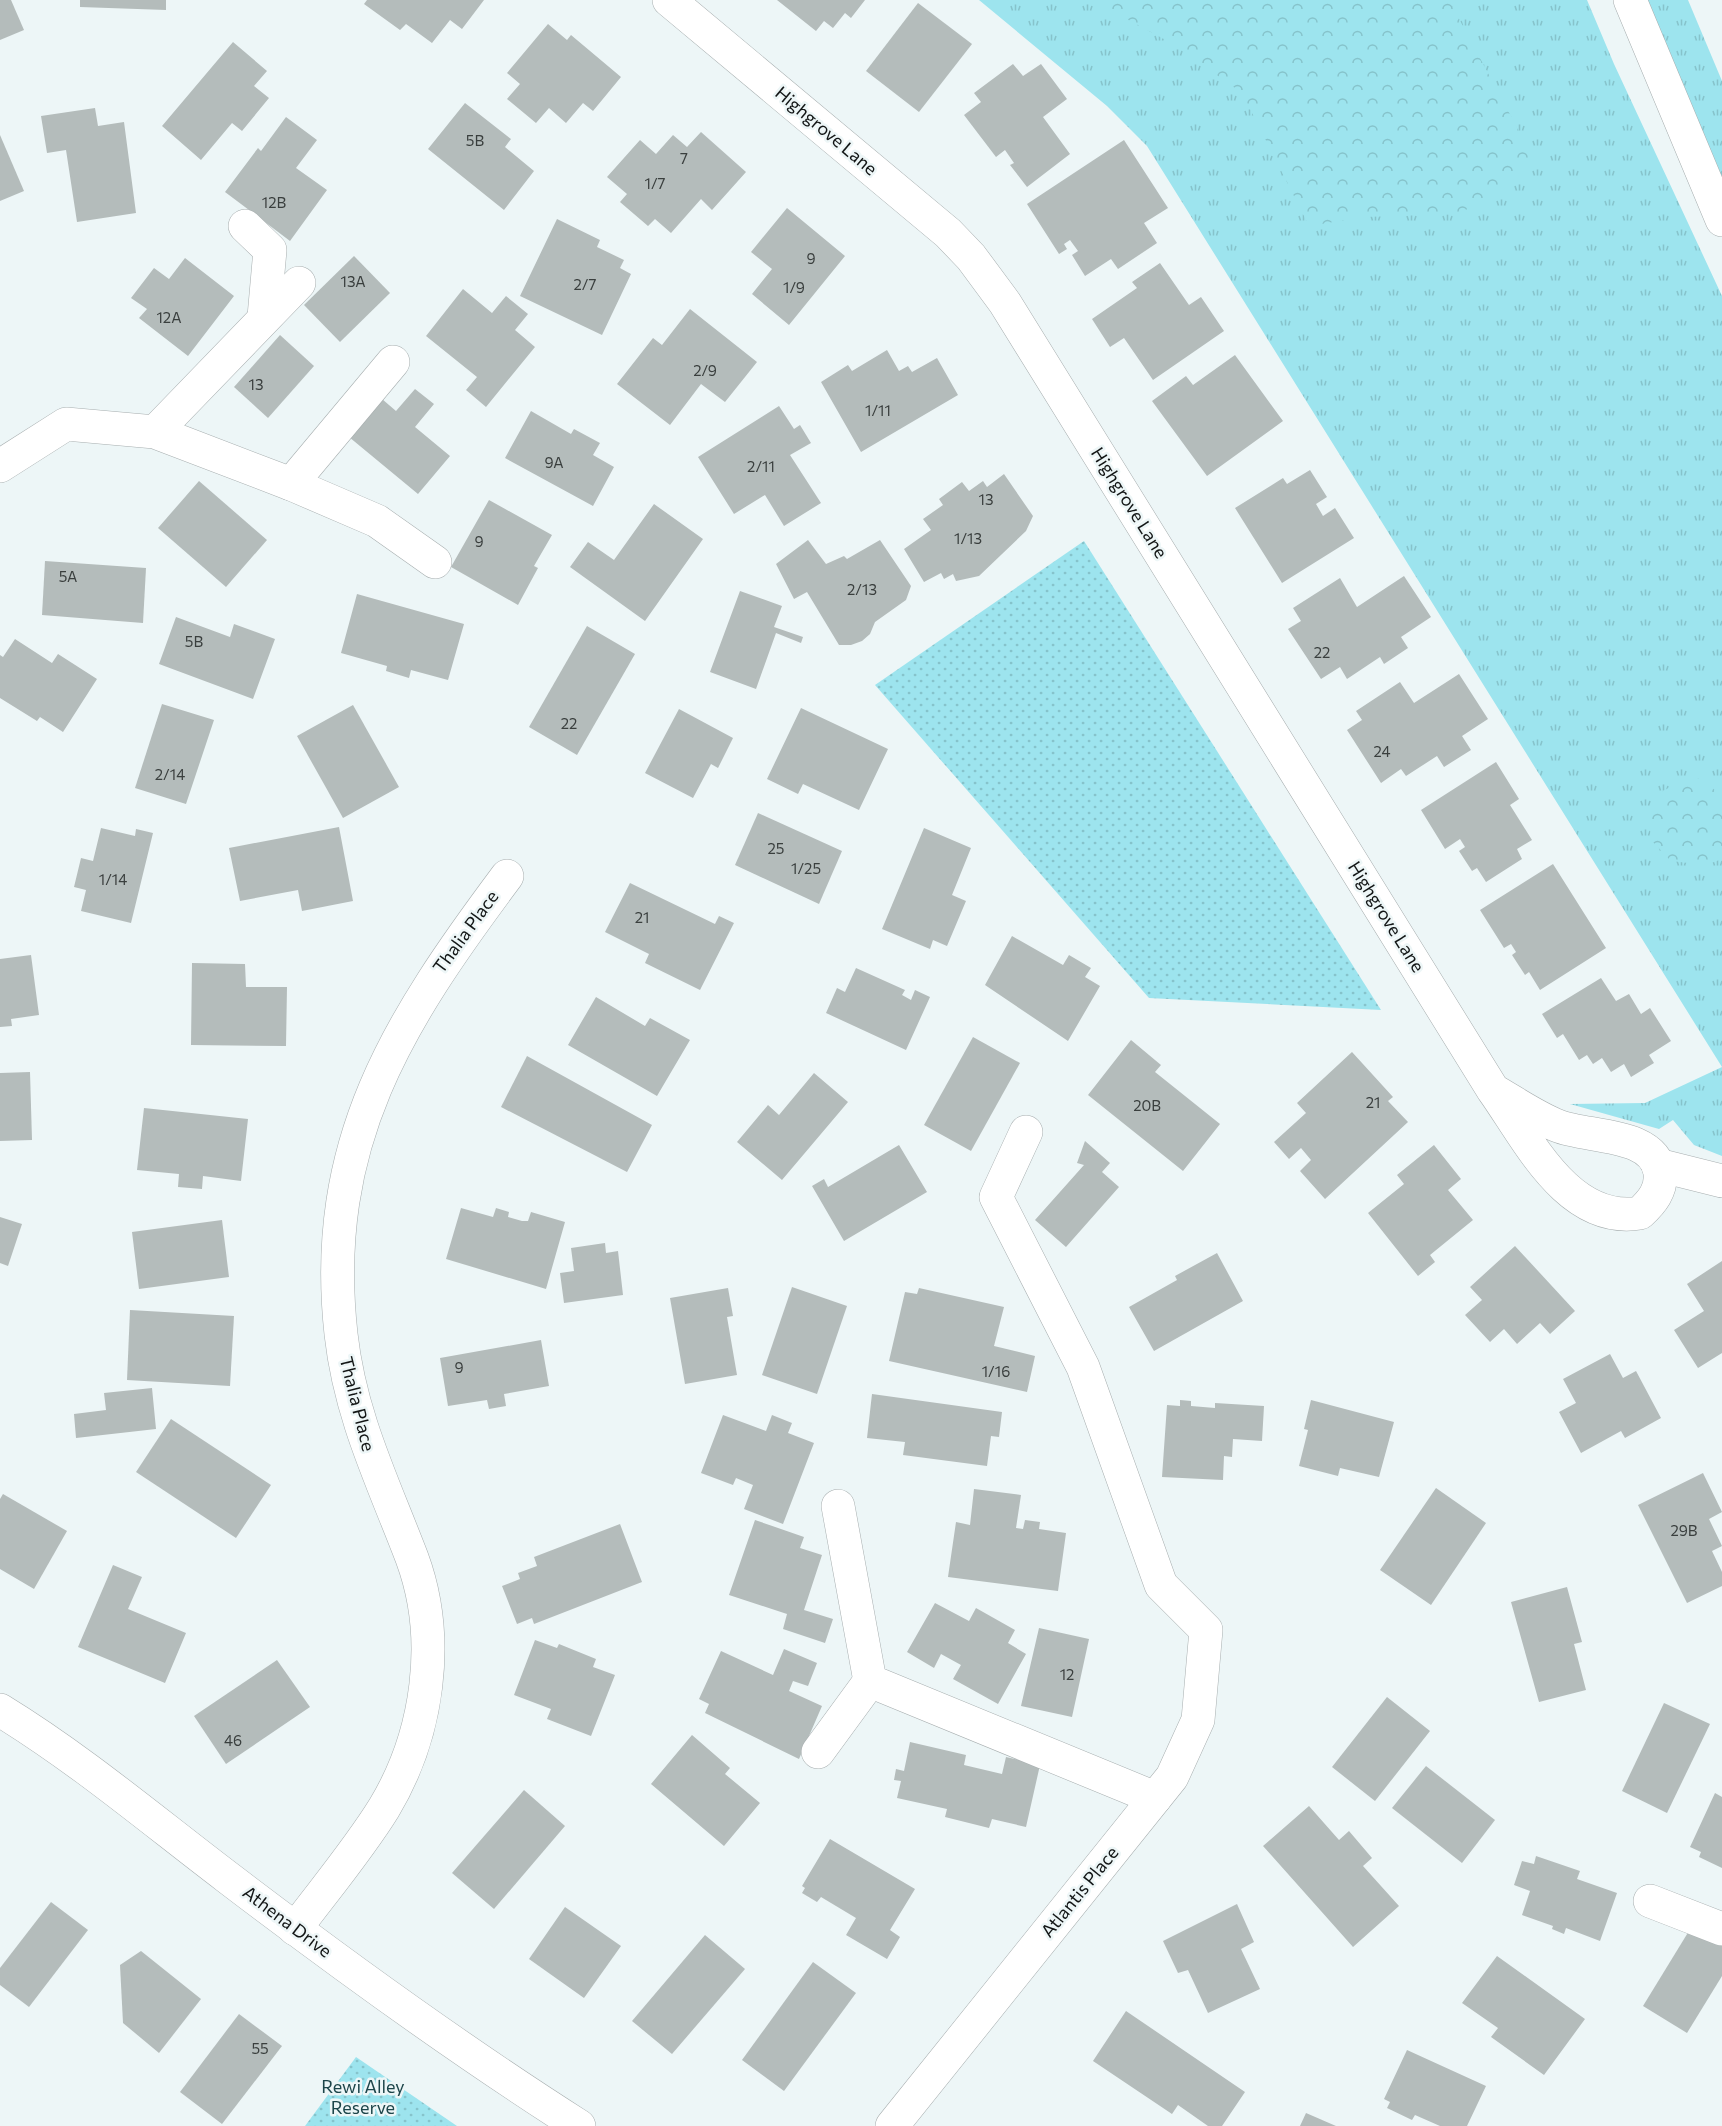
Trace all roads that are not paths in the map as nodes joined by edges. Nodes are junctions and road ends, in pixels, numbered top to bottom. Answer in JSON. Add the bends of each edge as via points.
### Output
{"nodes":[{"id":1,"x":669,"y":0,"type":"edge"},
{"id":2,"x":1630,"y":0,"type":"edge"},
{"id":3,"x":1722,"y":220,"type":"edge"},
{"id":4,"x":245,"y":226,"type":"dead end"},
{"id":5,"x":299,"y":283,"type":"dead end"},
{"id":6,"x":264,"y":317,"type":"junction"},
{"id":7,"x":393,"y":362,"type":"dead end"},
{"id":8,"x":155,"y":432,"type":"junction"},
{"id":9,"x":0,"y":466,"type":"edge"},
{"id":10,"x":291,"y":484,"type":"junction"},
{"id":11,"x":435,"y":562,"type":"dead end"},
{"id":12,"x":507,"y":876,"type":"dead end"},
{"id":13,"x":1493,"y":1090,"type":"junction"},
{"id":14,"x":1026,"y":1132,"type":"dead end"},
{"id":15,"x":1658,"y":1165,"type":"junction"},
{"id":16,"x":1722,"y":1181,"type":"edge"},
{"id":17,"x":838,"y":1506,"type":"dead end"},
{"id":18,"x":870,"y":1681,"type":"junction"},
{"id":19,"x":0,"y":1710,"type":"edge"},
{"id":20,"x":818,"y":1752,"type":"dead end"},
{"id":21,"x":1155,"y":1798,"type":"junction"},
{"id":22,"x":1650,"y":1901,"type":"dead end"},
{"id":23,"x":295,"y":1929,"type":"junction"},
{"id":24,"x":1722,"y":1929,"type":"edge"},
{"id":25,"x":579,"y":2126,"type":"edge"},
{"id":26,"x":892,"y":2126,"type":"edge"}],
"edges":[{"from":1,"to":13,"type":"main road","name":"Highgrove Lane","via":[[948,233],[989,279]]},
{"from":2,"to":3,"type":"main road"},
{"from":4,"to":6,"type":"main road","via":[[270,250]]},
{"from":5,"to":6,"type":"main road"},
{"from":6,"to":8,"type":"main road"},
{"from":7,"to":10,"type":"main road"},
{"from":8,"to":9,"type":"main road","via":[[66,424]]},
{"from":8,"to":10,"type":"main road"},
{"from":10,"to":11,"type":"main road","via":[[377,521]]},
{"from":12,"to":23,"type":"main road","name":"Thalia Place","via":[[456,944],[406,1024],[358,1132],[345,1182],[337,1260],[347,1375],[362,1436],[421,1583],[428,1647],[421,1712],[400,1776],[364,1838]]},
{"from":13,"to":15,"type":"main road","name":"Highgrove Lane","via":[[1557,1125],[1637,1144],[1648,1150]]},
{"from":13,"to":15,"type":"main road","name":"Highgrove Lane","via":[[1558,1179],[1595,1208],[1611,1214],[1640,1213],[1656,1196]]},
{"from":14,"to":21,"type":"main road","name":"Atlantis Place","via":[[996,1197],[1083,1367],[1161,1585],[1206,1630],[1198,1720],[1172,1777]]},
{"from":15,"to":16,"type":"main road"},
{"from":17,"to":18,"type":"main road"},
{"from":18,"to":20,"type":"main road"},
{"from":18,"to":21,"type":"main road"},
{"from":19,"to":23,"type":"main road","name":"Athena Drive","via":[[77,1762]]},
{"from":21,"to":26,"type":"main road","name":"Atlantis Place"},
{"from":22,"to":24,"type":"main road"},
{"from":23,"to":25,"type":"main road","name":"Athena Drive"}]}
